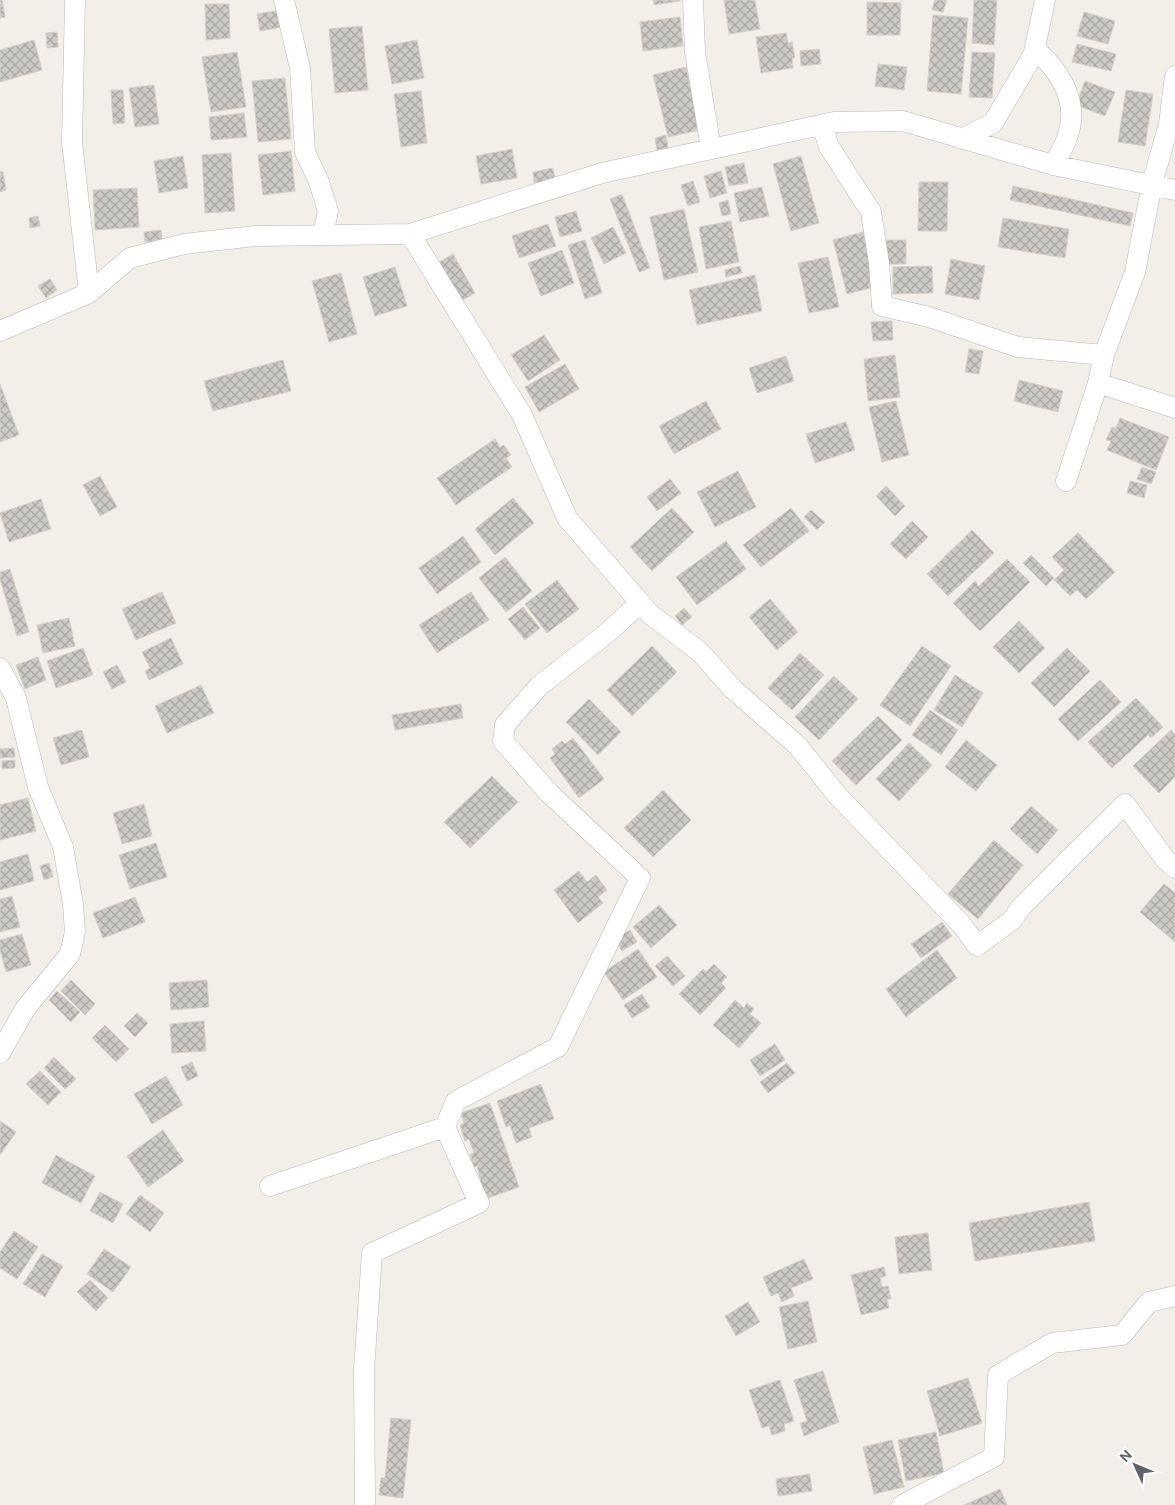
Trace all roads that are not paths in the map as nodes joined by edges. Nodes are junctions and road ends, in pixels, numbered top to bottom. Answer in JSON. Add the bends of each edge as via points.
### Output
{"nodes":[{"id":1,"x":75,"y":0,"type":"edge"},
{"id":2,"x":284,"y":0,"type":"edge"},
{"id":3,"x":693,"y":0,"type":"edge"},
{"id":4,"x":1045,"y":0,"type":"edge"},
{"id":5,"x":1033,"y":57,"type":"junction"},
{"id":6,"x":1175,"y":76,"type":"edge"},
{"id":7,"x":823,"y":125,"type":"junction"},
{"id":8,"x":962,"y":139,"type":"junction"},
{"id":9,"x":711,"y":149,"type":"junction"},
{"id":10,"x":1053,"y":165,"type":"junction"},
{"id":11,"x":1152,"y":184,"type":"junction"},
{"id":12,"x":1175,"y":190,"type":"edge"},
{"id":13,"x":410,"y":234,"type":"junction"},
{"id":14,"x":323,"y":236,"type":"junction"},
{"id":15,"x":89,"y":293,"type":"junction"},
{"id":16,"x":0,"y":331,"type":"edge"},
{"id":17,"x":1104,"y":355,"type":"junction"},
{"id":18,"x":1098,"y":383,"type":"junction"},
{"id":19,"x":1175,"y":408,"type":"edge"},
{"id":20,"x":1066,"y":481,"type":"dead end"},
{"id":21,"x":640,"y":603,"type":"junction"},
{"id":22,"x":0,"y":668,"type":"edge"},
{"id":23,"x":1175,"y":868,"type":"edge"},
{"id":24,"x":0,"y":1053,"type":"edge"},
{"id":25,"x":444,"y":1127,"type":"junction"},
{"id":26,"x":270,"y":1186,"type":"dead end"},
{"id":27,"x":1175,"y":1296,"type":"edge"},
{"id":28,"x":365,"y":1505,"type":"edge"},
{"id":29,"x":902,"y":1505,"type":"edge"}],
"edges":[{"from":1,"to":15,"type":"street","via":[[72,142]]},
{"from":2,"to":14,"type":"street","via":[[300,68],[305,152],[328,211]]},
{"from":3,"to":9,"type":"street","via":[[694,52]]},
{"from":4,"to":5,"type":"street"},
{"from":5,"to":8,"type":"street","via":[[993,123]]},
{"from":5,"to":10,"type":"street","via":[[1036,50],[1051,64],[1066,87],[1072,116],[1067,138]]},
{"from":6,"to":11,"type":"street","via":[[1169,124]]},
{"from":7,"to":8,"type":"street","via":[[903,121]]},
{"from":7,"to":9,"type":"street"},
{"from":7,"to":17,"type":"street","via":[[828,145],[872,212],[882,306],[929,317],[1018,347]]},
{"from":8,"to":10,"type":"street"},
{"from":9,"to":13,"type":"street","via":[[602,173]]},
{"from":10,"to":11,"type":"street"},
{"from":11,"to":12,"type":"street"},
{"from":11,"to":17,"type":"street","via":[[1135,272]]},
{"from":13,"to":14,"type":"street"},
{"from":13,"to":21,"type":"street","via":[[522,416],[566,518]]},
{"from":14,"to":15,"type":"street","via":[[255,236],[184,244],[130,258]]},
{"from":15,"to":16,"type":"street"},
{"from":17,"to":18,"type":"street"},
{"from":18,"to":19,"type":"street"},
{"from":18,"to":20,"type":"street"},
{"from":21,"to":23,"type":"street","via":[[700,652],[733,689],[798,746],[837,796],[962,925],[977,946],[1012,920],[1021,907],[1125,804]]},
{"from":21,"to":25,"type":"street","via":[[539,686],[505,725],[504,741],[549,794],[640,878],[558,1047],[456,1101]]},
{"from":22,"to":24,"type":"street","via":[[16,698],[38,786],[63,846],[75,932],[70,954],[25,1009]]},
{"from":25,"to":26,"type":"street"},
{"from":25,"to":28,"type":"street","via":[[479,1203],[372,1254],[364,1370]]},
{"from":27,"to":29,"type":"street","via":[[1149,1302],[1122,1335],[1052,1344],[998,1375],[994,1457]]}]}
